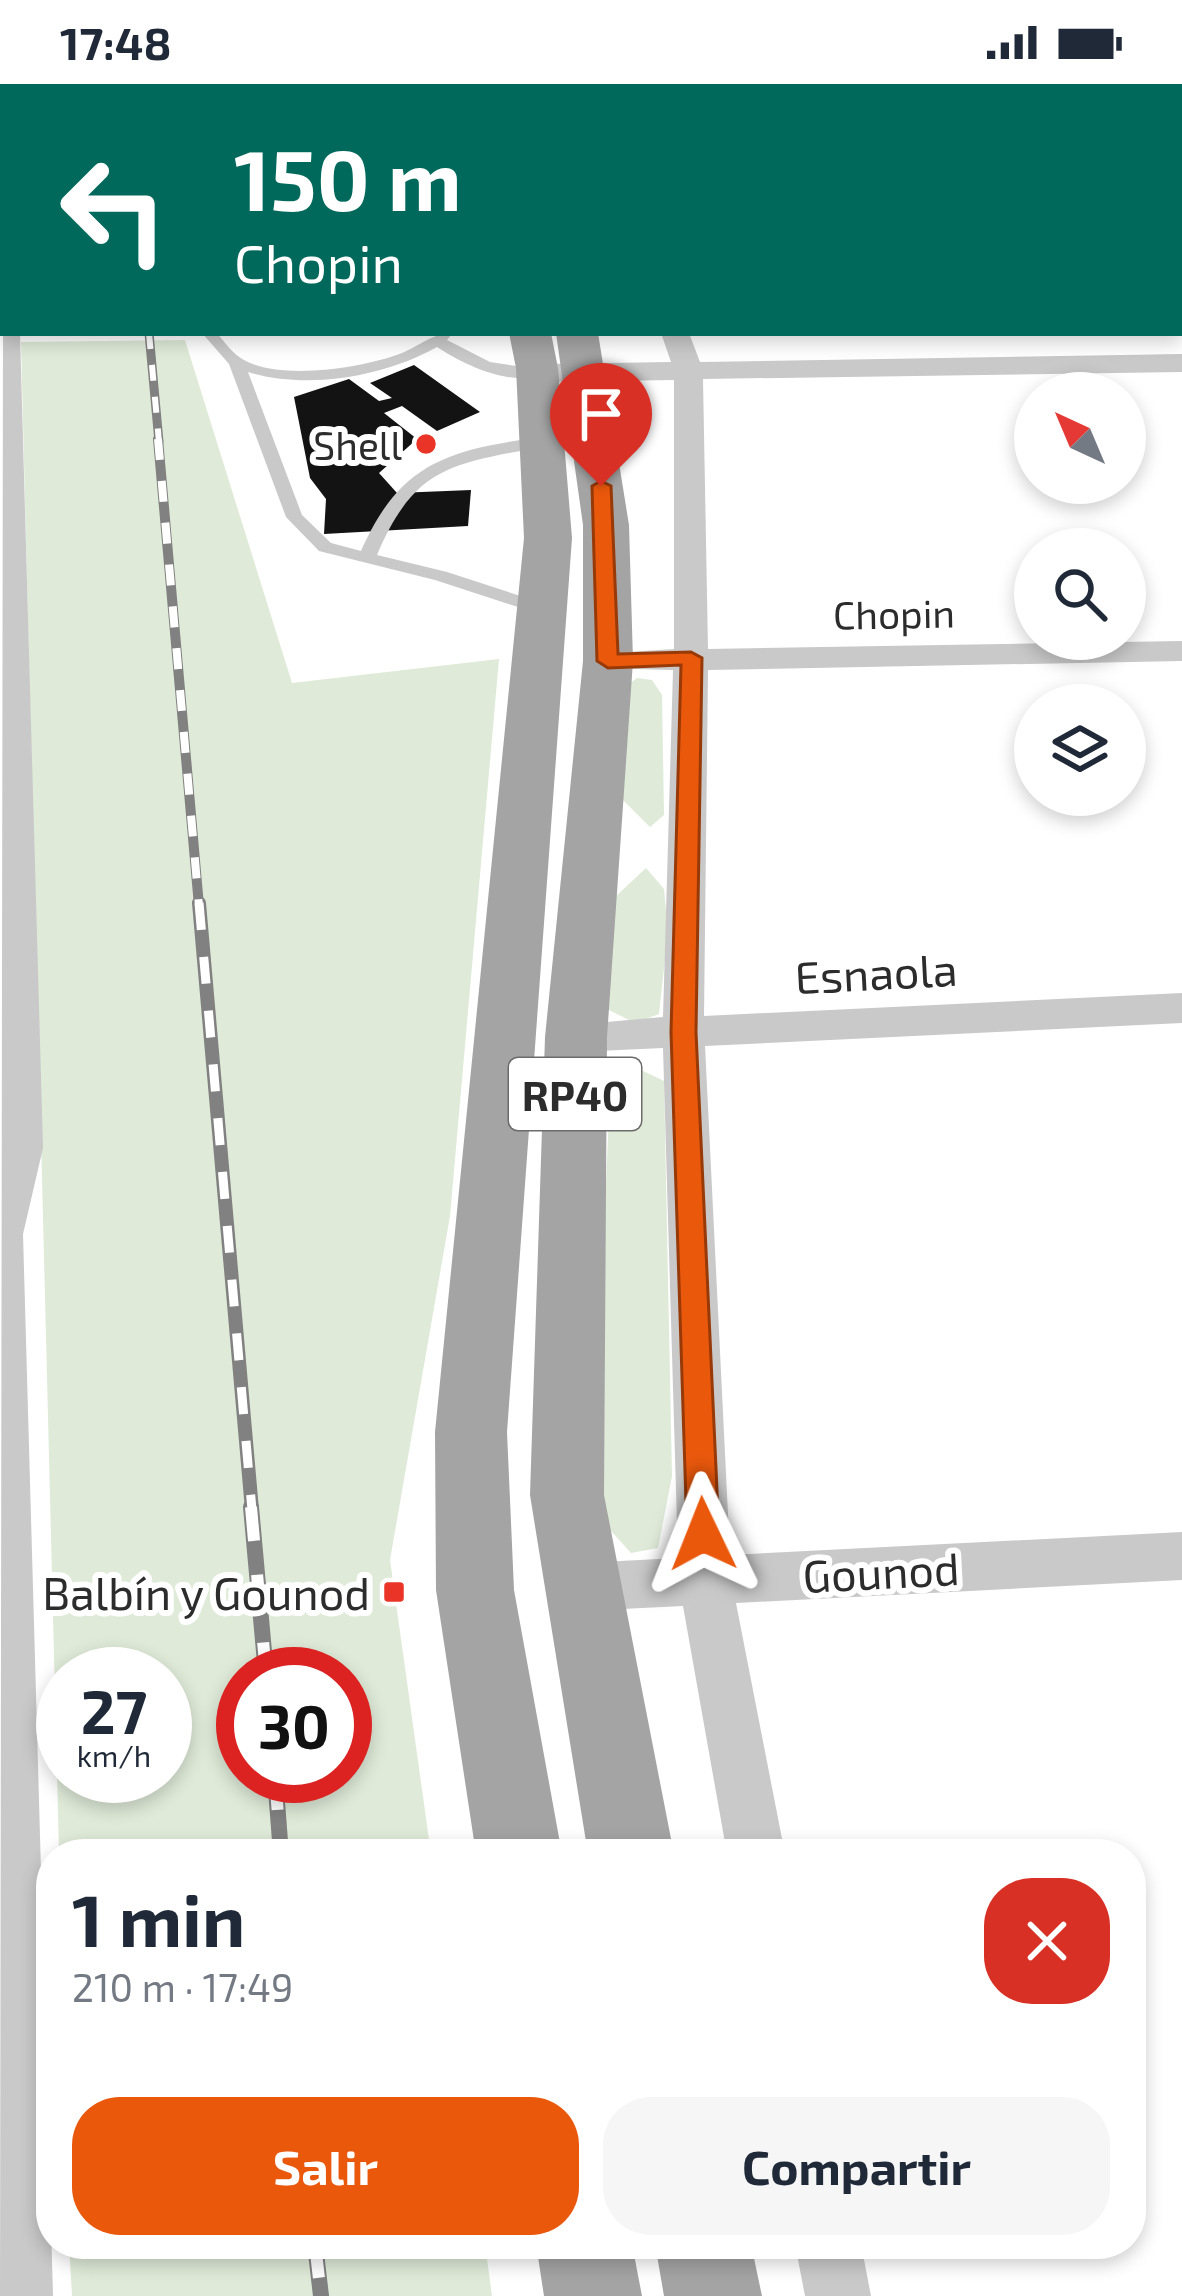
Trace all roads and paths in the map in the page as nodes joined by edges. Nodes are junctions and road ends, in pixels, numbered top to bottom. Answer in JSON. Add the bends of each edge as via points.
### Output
{"nodes":[{"id":1,"x":6,"y":336,"type":"edge"},
{"id":2,"x":211,"y":336,"type":"edge"},
{"id":3,"x":676,"y":336,"type":"edge"},
{"id":4,"x":442,"y":337,"type":"edge"},
{"id":5,"x":558,"y":352,"type":"edge"},
{"id":6,"x":1182,"y":363,"type":"edge"},
{"id":7,"x":237,"y":364,"type":"junction"},
{"id":8,"x":688,"y":369,"type":"junction"},
{"id":9,"x":542,"y":442,"type":"junction"},
{"id":10,"x":366,"y":560,"type":"junction"},
{"id":11,"x":542,"y":609,"type":"junction"},
{"id":12,"x":1182,"y":651,"type":"edge"},
{"id":13,"x":691,"y":658,"type":"junction"},
{"id":14,"x":608,"y":661,"type":"junction"},
{"id":15,"x":1182,"y":1008,"type":"edge"},
{"id":16,"x":683,"y":1032,"type":"junction"},
{"id":17,"x":576,"y":1036,"type":"junction"},
{"id":18,"x":6,"y":1189,"type":"edge"},
{"id":19,"x":1182,"y":1556,"type":"edge"},
{"id":20,"x":705,"y":1580,"type":"junction"},
{"id":21,"x":581,"y":1587,"type":"junction"},
{"id":22,"x":516,"y":1839,"type":"edge"},
{"id":23,"x":628,"y":1839,"type":"edge"},
{"id":24,"x":752,"y":1839,"type":"edge"},
{"id":25,"x":10,"y":2229,"type":"edge"},
{"id":26,"x":587,"y":2259,"type":"edge"},
{"id":27,"x":706,"y":2259,"type":"edge"},
{"id":28,"x":831,"y":2259,"type":"edge"},
{"id":29,"x":20,"y":2296,"type":"edge"},
{"id":30,"x":593,"y":2296,"type":"edge"},
{"id":31,"x":713,"y":2296,"type":"edge"},
{"id":32,"x":838,"y":2296,"type":"edge"}],
"edges":[{"from":1,"to":18,"type":"street","via":[[21,1148]]},
{"from":2,"to":7,"type":"lane"},
{"from":3,"to":8,"type":"street"},
{"from":4,"to":5,"type":"lane","via":[[467,361],[496,372]]},
{"from":4,"to":7,"type":"lane","via":[[355,369],[305,377]]},
{"from":5,"to":8,"type":"street"},
{"from":5,"to":9,"type":"main road","number":"RP40"},
{"from":5,"to":14,"type":"main road","number":"RP40","via":[[606,525]]},
{"from":6,"to":8,"type":"street"},
{"from":7,"to":10,"type":"lane","via":[[294,517],[325,547]]},
{"from":8,"to":13,"type":"street"},
{"from":9,"to":10,"type":"lane","via":[[465,453],[416,477]]},
{"from":9,"to":11,"type":"main road","number":"RP40"},
{"from":10,"to":11,"type":"lane"},
{"from":11,"to":22,"type":"main road","number":"RP40","via":[[471,1432],[475,1590]]},
{"from":12,"to":13,"type":"street","name":"Chopin"},
{"from":13,"to":14,"type":"street","name":"Chopin"},
{"from":13,"to":16,"type":"street"},
{"from":14,"to":17,"type":"main road","number":"RP40"},
{"from":15,"to":16,"type":"street","name":"Esnaola"},
{"from":16,"to":17,"type":"street","name":"Esnaola"},
{"from":16,"to":20,"type":"street"},
{"from":17,"to":21,"type":"main road","number":"RP40","via":[[568,1495]]},
{"from":18,"to":25,"type":"street","via":[[0,1234]]},
{"from":19,"to":20,"type":"street","name":"Gounod"},
{"from":20,"to":21,"type":"street","name":"Gounod"},
{"from":20,"to":24,"type":"street"},
{"from":21,"to":23,"type":"main road","number":"RP40"},
{"from":25,"to":29,"type":"street"},
{"from":26,"to":30,"type":"main road"},
{"from":27,"to":31,"type":"main road"},
{"from":28,"to":32,"type":"street"}]}
